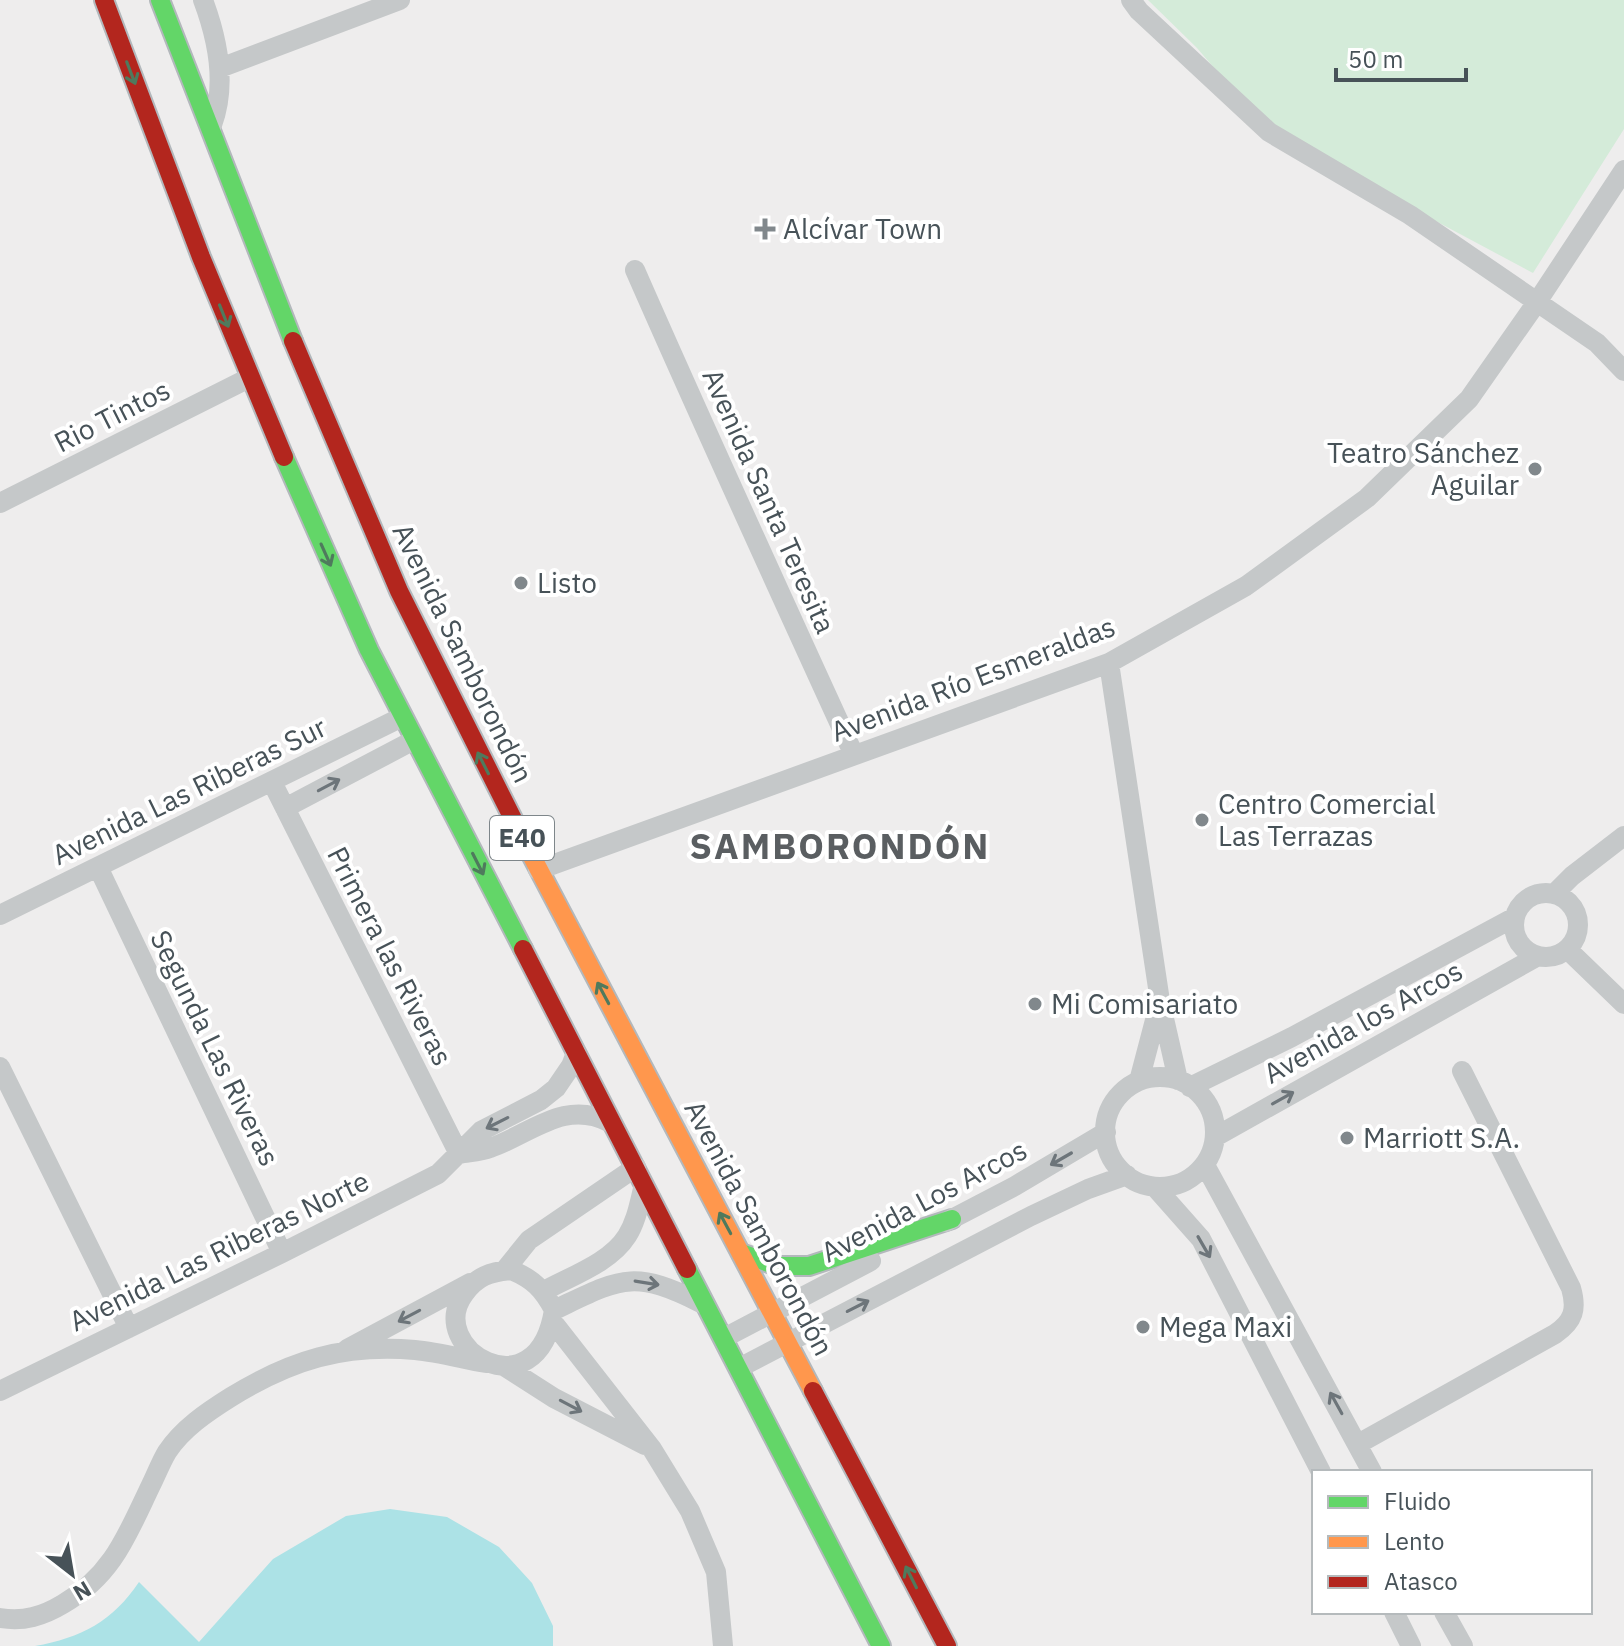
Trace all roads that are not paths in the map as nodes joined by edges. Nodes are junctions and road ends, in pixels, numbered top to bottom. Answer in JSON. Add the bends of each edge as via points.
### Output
{"nodes":[{"id":1,"x":104,"y":0,"type":"edge"},
{"id":2,"x":160,"y":0,"type":"edge"},
{"id":3,"x":203,"y":0,"type":"edge"},
{"id":4,"x":400,"y":0,"type":"edge"},
{"id":5,"x":1131,"y":0,"type":"edge"},
{"id":6,"x":371,"y":5,"type":"edge"},
{"id":7,"x":220,"y":68,"type":"junction"},
{"id":8,"x":210,"y":129,"type":"junction"},
{"id":9,"x":161,"y":152,"type":"junction"},
{"id":10,"x":1624,"y":170,"type":"edge"},
{"id":11,"x":207,"y":215,"type":"dead end"},
{"id":12,"x":635,"y":270,"type":"dead end"},
{"id":13,"x":1537,"y":302,"type":"junction"},
{"id":14,"x":281,"y":312,"type":"junction"},
{"id":15,"x":274,"y":334,"type":"dead end"},
{"id":16,"x":270,"y":370,"type":"dead end"},
{"id":17,"x":1624,"y":371,"type":"edge"},
{"id":18,"x":249,"y":378,"type":"junction"},
{"id":19,"x":0,"y":503,"type":"edge"},
{"id":20,"x":349,"y":516,"type":"dead end"},
{"id":21,"x":394,"y":580,"type":"junction"},
{"id":22,"x":1109,"y":663,"type":"junction"},
{"id":23,"x":402,"y":717,"type":"junction"},
{"id":24,"x":414,"y":740,"type":"junction"},
{"id":25,"x":854,"y":755,"type":"junction"},
{"id":26,"x":272,"y":782,"type":"junction"},
{"id":27,"x":285,"y":808,"type":"junction"},
{"id":28,"x":1624,"y":836,"type":"edge"},
{"id":29,"x":98,"y":867,"type":"junction"},
{"id":30,"x":538,"y":870,"type":"junction"},
{"id":31,"x":1554,"y":894,"type":"junction"},
{"id":32,"x":0,"y":915,"type":"edge"},
{"id":33,"x":1515,"y":917,"type":"junction"},
{"id":34,"x":1567,"y":949,"type":"junction"},
{"id":35,"x":1538,"y":956,"type":"junction"},
{"id":36,"x":1160,"y":1001,"type":"junction"},
{"id":37,"x":1624,"y":1004,"type":"edge"},
{"id":38,"x":583,"y":1045,"type":"junction"},
{"id":39,"x":0,"y":1067,"type":"edge"},
{"id":40,"x":1462,"y":1071,"type":"dead end"},
{"id":41,"x":1139,"y":1081,"type":"junction"},
{"id":42,"x":1184,"y":1083,"type":"junction"},
{"id":43,"x":613,"y":1124,"type":"junction"},
{"id":44,"x":1106,"y":1132,"type":"junction"},
{"id":45,"x":1215,"y":1137,"type":"junction"},
{"id":46,"x":459,"y":1154,"type":"junction"},
{"id":47,"x":1205,"y":1165,"type":"junction"},
{"id":48,"x":1127,"y":1175,"type":"junction"},
{"id":49,"x":640,"y":1176,"type":"junction"},
{"id":50,"x":1015,"y":1186,"type":"junction"},
{"id":51,"x":1155,"y":1187,"type":"junction"},
{"id":52,"x":1031,"y":1216,"type":"junction"},
{"id":53,"x":952,"y":1219,"type":"junction"},
{"id":54,"x":282,"y":1253,"type":"junction"},
{"id":55,"x":741,"y":1253,"type":"junction"},
{"id":56,"x":504,"y":1271,"type":"junction"},
{"id":57,"x":474,"y":1281,"type":"junction"},
{"id":58,"x":757,"y":1286,"type":"junction"},
{"id":59,"x":544,"y":1291,"type":"junction"},
{"id":60,"x":708,"y":1306,"type":"junction"},
{"id":61,"x":746,"y":1307,"type":"dead end"},
{"id":62,"x":772,"y":1313,"type":"junction"},
{"id":63,"x":553,"y":1315,"type":"junction"},
{"id":64,"x":129,"y":1328,"type":"junction"},
{"id":65,"x":724,"y":1338,"type":"junction"},
{"id":66,"x":788,"y":1342,"type":"junction"},
{"id":67,"x":344,"y":1351,"type":"junction"},
{"id":68,"x":495,"y":1365,"type":"junction"},
{"id":69,"x":739,"y":1368,"type":"junction"},
{"id":70,"x":0,"y":1391,"type":"edge"},
{"id":71,"x":1358,"y":1444,"type":"junction"},
{"id":72,"x":652,"y":1449,"type":"junction"},
{"id":73,"x":1320,"y":1470,"type":"edge"},
{"id":74,"x":1371,"y":1470,"type":"edge"},
{"id":75,"x":1395,"y":1614,"type":"edge"},
{"id":76,"x":1445,"y":1614,"type":"edge"},
{"id":77,"x":0,"y":1618,"type":"edge"},
{"id":78,"x":1409,"y":1645,"type":"edge"},
{"id":79,"x":723,"y":1646,"type":"edge"},
{"id":80,"x":881,"y":1646,"type":"edge"},
{"id":81,"x":947,"y":1646,"type":"edge"},
{"id":82,"x":1463,"y":1646,"type":"edge"}],
"edges":[{"from":1,"to":9,"type":"highway","number":"E40","one_way":true},
{"from":2,"to":8,"type":"highway","name":"Avenida Samborondón","number":"E40"},
{"from":3,"to":7,"type":"street"},
{"from":4,"to":6,"type":"street"},
{"from":5,"to":13,"type":"street","via":[[1269,132],[1410,215]]},
{"from":6,"to":7,"type":"street"},
{"from":7,"to":8,"type":"street","via":[[220,103]]},
{"from":8,"to":14,"type":"highway","name":"Avenida Samborondón","number":"E40"},
{"from":9,"to":11,"type":"highway"},
{"from":9,"to":18,"type":"highway","number":"E40","one_way":true},
{"from":10,"to":13,"type":"street","name":"Avenida Río Esmeraldas"},
{"from":12,"to":25,"type":"street","name":"Avenida Santa Teresita"},
{"from":13,"to":17,"type":"street","via":[[1597,343]]},
{"from":13,"to":22,"type":"street","name":"Avenida Río Esmeraldas","via":[[1469,399],[1367,498],[1246,586]]},
{"from":14,"to":15,"type":"highway"},
{"from":14,"to":21,"type":"highway","name":"Avenida Samborondón","number":"E40"},
{"from":16,"to":18,"type":"highway"},
{"from":18,"to":19,"type":"street","name":"Rio Tintos"},
{"from":18,"to":23,"type":"highway","number":"E40","one_way":true},
{"from":20,"to":21,"type":"highway"},
{"from":30,"to":21,"type":"highway","name":"Avenida Samborondón","number":"E40","one_way":true},
{"from":22,"to":25,"type":"street","name":"Avenida Río Esmeraldas"},
{"from":22,"to":36,"type":"street"},
{"from":23,"to":24,"type":"highway","number":"E40"},
{"from":23,"to":26,"type":"street","name":"Avenida Las Riberas Sur"},
{"from":27,"to":24,"type":"street","name":"Avenida Las Riberas Sur","one_way":true},
{"from":24,"to":38,"type":"highway","number":"E40","one_way":true,"via":[[493,894]]},
{"from":25,"to":30,"type":"street","name":"Avenida Río Esmeraldas"},
{"from":26,"to":27,"type":"street","name":"Primera las Riveras"},
{"from":26,"to":29,"type":"street","name":"Avenida Las Riberas Sur"},
{"from":27,"to":46,"type":"street","name":"Primera las Riveras"},
{"from":28,"to":31,"type":"street"},
{"from":29,"to":32,"type":"street","name":"Avenida Las Riberas Sur"},
{"from":29,"to":54,"type":"street","name":"Segunda Las Riveras"},
{"from":55,"to":30,"type":"highway","name":"Avenida Samborondón","number":"E40","one_way":true},
{"from":31,"to":33,"type":"street","via":[[1530,898]]},
{"from":31,"to":34,"type":"street","via":[[1573,907],[1577,917],[1575,940]]},
{"from":33,"to":35,"type":"street","via":[[1518,941]]},
{"from":33,"to":42,"type":"street","name":"Avenida los Arcos","via":[[1292,1037]]},
{"from":34,"to":35,"type":"street"},
{"from":34,"to":37,"type":"street"},
{"from":45,"to":35,"type":"street","name":"Avenida los Arcos","one_way":true},
{"from":36,"to":41,"type":"street"},
{"from":36,"to":42,"type":"street"},
{"from":38,"to":43,"type":"highway","number":"E40"},
{"from":38,"to":46,"type":"street","name":"Avenida Las Riberas Norte","one_way":true,"via":[[546,1097],[481,1131]]},
{"from":39,"to":64,"type":"street"},
{"from":40,"to":71,"type":"street","via":[[1571,1288],[1572,1320]]},
{"from":41,"to":42,"type":"street","via":[[1165,1077]]},
{"from":41,"to":44,"type":"street","via":[[1118,1096]]},
{"from":42,"to":45,"type":"street","via":[[1210,1108]]},
{"from":43,"to":46,"type":"street","name":"Avenida Las Riberas Norte","via":[[585,1113],[569,1114],[489,1148]]},
{"from":43,"to":49,"type":"highway","number":"E40"},
{"from":44,"to":48,"type":"street","via":[[1110,1156]]},
{"from":44,"to":50,"type":"street","name":"Avenida Los Arcos","one_way":true},
{"from":45,"to":47,"type":"street"},
{"from":46,"to":54,"type":"street","name":"Avenida Las Riberas Norte","via":[[438,1174]]},
{"from":47,"to":51,"type":"street","via":[[1191,1178]]},
{"from":71,"to":47,"type":"street","one_way":true},
{"from":48,"to":51,"type":"street"},
{"from":48,"to":52,"type":"street"},
{"from":49,"to":56,"type":"street","via":[[529,1240]]},
{"from":49,"to":59,"type":"street","via":[[637,1215],[627,1237],[609,1256]]},
{"from":49,"to":60,"type":"highway","number":"E40"},
{"from":50,"to":52,"type":"street"},
{"from":50,"to":53,"type":"street","name":"Avenida Los Arcos"},
{"from":51,"to":73,"type":"street","one_way":true,"via":[[1201,1239]]},
{"from":66,"to":52,"type":"street","one_way":true},
{"from":53,"to":55,"type":"highway","via":[[809,1266],[777,1266]]},
{"from":53,"to":62,"type":"street","name":"Avenida Los Arcos"},
{"from":54,"to":64,"type":"street","name":"Avenida Las Riberas Norte"},
{"from":55,"to":58,"type":"highway","name":"Avenida Samborondón","number":"E40"},
{"from":56,"to":57,"type":"street"},
{"from":56,"to":59,"type":"street","via":[[529,1277]]},
{"from":57,"to":67,"type":"street","one_way":true},
{"from":57,"to":68,"type":"street","via":[[459,1301],[456,1325],[466,1348]]},
{"from":58,"to":61,"type":"highway","via":[[758,1299]]},
{"from":58,"to":62,"type":"highway","name":"Avenida Samborondón","number":"E40"},
{"from":59,"to":63,"type":"street"},
{"from":63,"to":60,"type":"street","one_way":true,"via":[[616,1282],[645,1280]]},
{"from":60,"to":65,"type":"highway","number":"E40"},
{"from":62,"to":65,"type":"street","name":"Avenida Los Arcos"},
{"from":62,"to":66,"type":"highway","name":"Avenida Samborondón","number":"E40"},
{"from":63,"to":68,"type":"street","via":[[548,1338],[537,1353],[522,1363]]},
{"from":63,"to":72,"type":"street"},
{"from":64,"to":70,"type":"street","name":"Avenida Las Riberas Norte"},
{"from":65,"to":69,"type":"highway","number":"E40"},
{"from":66,"to":69,"type":"street"},
{"from":81,"to":66,"type":"highway","name":"Avenida Samborondón","number":"E40","one_way":true},
{"from":67,"to":68,"type":"street","via":[[414,1350]]},
{"from":67,"to":77,"type":"street","via":[[295,1363],[203,1414],[168,1452],[119,1554],[100,1577],[43,1616]]},
{"from":68,"to":72,"type":"street","one_way":true},
{"from":69,"to":80,"type":"highway","number":"E40"},
{"from":71,"to":74,"type":"street"},
{"from":72,"to":79,"type":"street","via":[[690,1511],[716,1572]]},
{"from":75,"to":78,"type":"street"},
{"from":76,"to":82,"type":"street"}]}
